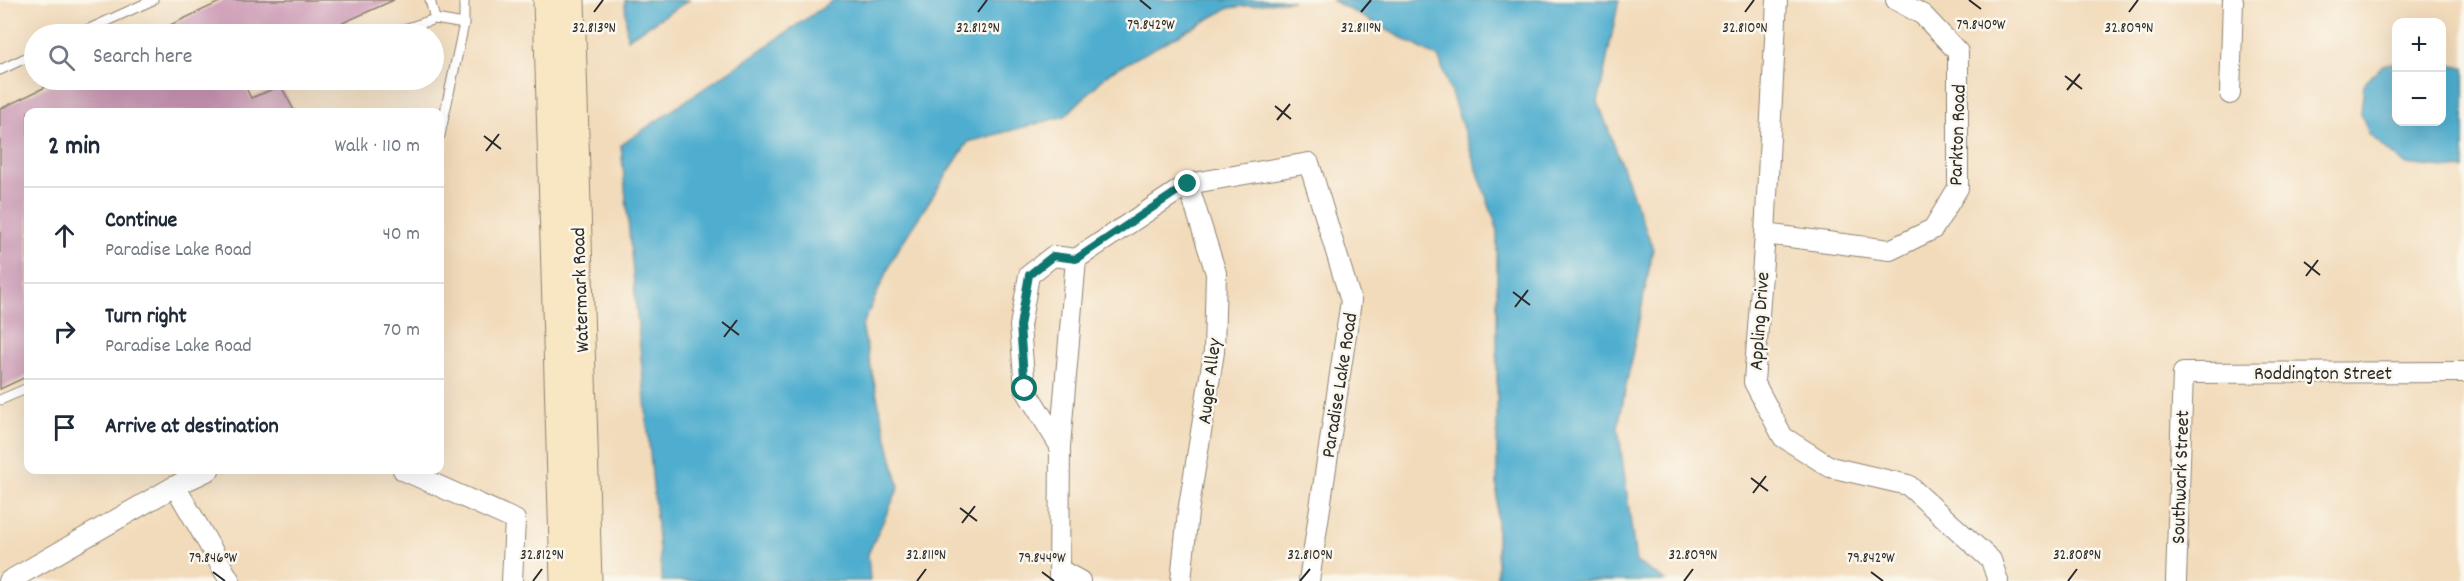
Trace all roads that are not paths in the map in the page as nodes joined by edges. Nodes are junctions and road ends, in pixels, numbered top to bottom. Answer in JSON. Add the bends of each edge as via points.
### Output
{"nodes":[{"id":1,"x":153,"y":0,"type":"edge"},
{"id":2,"x":430,"y":0,"type":"edge"},
{"id":3,"x":464,"y":0,"type":"edge"},
{"id":4,"x":547,"y":0,"type":"edge"},
{"id":5,"x":571,"y":0,"type":"edge"},
{"id":6,"x":1777,"y":0,"type":"edge"},
{"id":7,"x":1896,"y":0,"type":"edge"},
{"id":8,"x":2233,"y":0,"type":"edge"},
{"id":9,"x":435,"y":19,"type":"junction"},
{"id":10,"x":100,"y":24,"type":"edge"},
{"id":11,"x":420,"y":24,"type":"edge"},
{"id":12,"x":464,"y":24,"type":"junction"},
{"id":13,"x":24,"y":59,"type":"edge"},
{"id":14,"x":0,"y":70,"type":"edge"},
{"id":15,"x":2230,"y":94,"type":"dead end"},
{"id":16,"x":444,"y":116,"type":"edge"},
{"id":17,"x":1188,"y":184,"type":"junction"},
{"id":18,"x":1765,"y":234,"type":"junction"},
{"id":19,"x":1076,"y":259,"type":"junction"},
{"id":20,"x":2464,"y":372,"type":"edge"},
{"id":21,"x":2182,"y":373,"type":"joint"},
{"id":22,"x":24,"y":390,"type":"edge"},
{"id":23,"x":0,"y":400,"type":"edge"},
{"id":24,"x":1060,"y":446,"type":"junction"},
{"id":25,"x":200,"y":474,"type":"edge"},
{"id":26,"x":412,"y":474,"type":"edge"},
{"id":27,"x":175,"y":486,"type":"junction"},
{"id":28,"x":1060,"y":575,"type":"edge"},
{"id":29,"x":9,"y":581,"type":"edge"},
{"id":30,"x":230,"y":581,"type":"edge"},
{"id":31,"x":512,"y":581,"type":"edge"},
{"id":32,"x":564,"y":581,"type":"edge"},
{"id":33,"x":588,"y":581,"type":"edge"},
{"id":34,"x":1080,"y":581,"type":"edge"},
{"id":35,"x":1181,"y":581,"type":"edge"},
{"id":36,"x":1309,"y":581,"type":"edge"},
{"id":37,"x":1998,"y":581,"type":"edge"},
{"id":38,"x":2176,"y":581,"type":"edge"}],
"edges":[{"from":1,"to":10,"type":"lane"},
{"from":2,"to":9,"type":"lane"},
{"from":3,"to":12,"type":"lane"},
{"from":4,"to":32,"type":"street","name":"Watermark Road"},
{"from":5,"to":33,"type":"street","name":"Watermark Road"},
{"from":6,"to":18,"type":"street","name":"Appling Drive"},
{"from":7,"to":18,"type":"street","name":"Parkton Road","via":[[1923,15],[1958,52],[1958,188],[1933,229],[1890,250]]},
{"from":8,"to":15,"type":"street"},
{"from":9,"to":11,"type":"lane"},
{"from":9,"to":12,"type":"lane"},
{"from":12,"to":16,"type":"lane"},
{"from":13,"to":14,"type":"lane"},
{"from":17,"to":19,"type":"street","name":"Paradise Lake Road"},
{"from":17,"to":35,"type":"street","name":"Auger Alley","via":[[1216,273],[1214,352]]},
{"from":17,"to":36,"type":"street","name":"Paradise Lake Road","via":[[1309,163],[1351,301]]},
{"from":18,"to":37,"type":"street","name":"Appling Drive","via":[[1754,381],[1783,437],[1830,467],[1908,485],[1991,560]]},
{"from":19,"to":24,"type":"street"},
{"from":19,"to":24,"type":"street","via":[[1053,256],[1029,275],[1020,326],[1025,389]]},
{"from":20,"to":21,"type":"street","name":"Roddington Street"},
{"from":21,"to":38,"type":"street","name":"Southwark Street"},
{"from":22,"to":23,"type":"lane"},
{"from":24,"to":28,"type":"street"},
{"from":25,"to":27,"type":"street"},
{"from":26,"to":31,"type":"street","via":[[515,520]]},
{"from":27,"to":29,"type":"street"},
{"from":27,"to":30,"type":"street"},
{"from":28,"to":34,"type":"street"}]}
